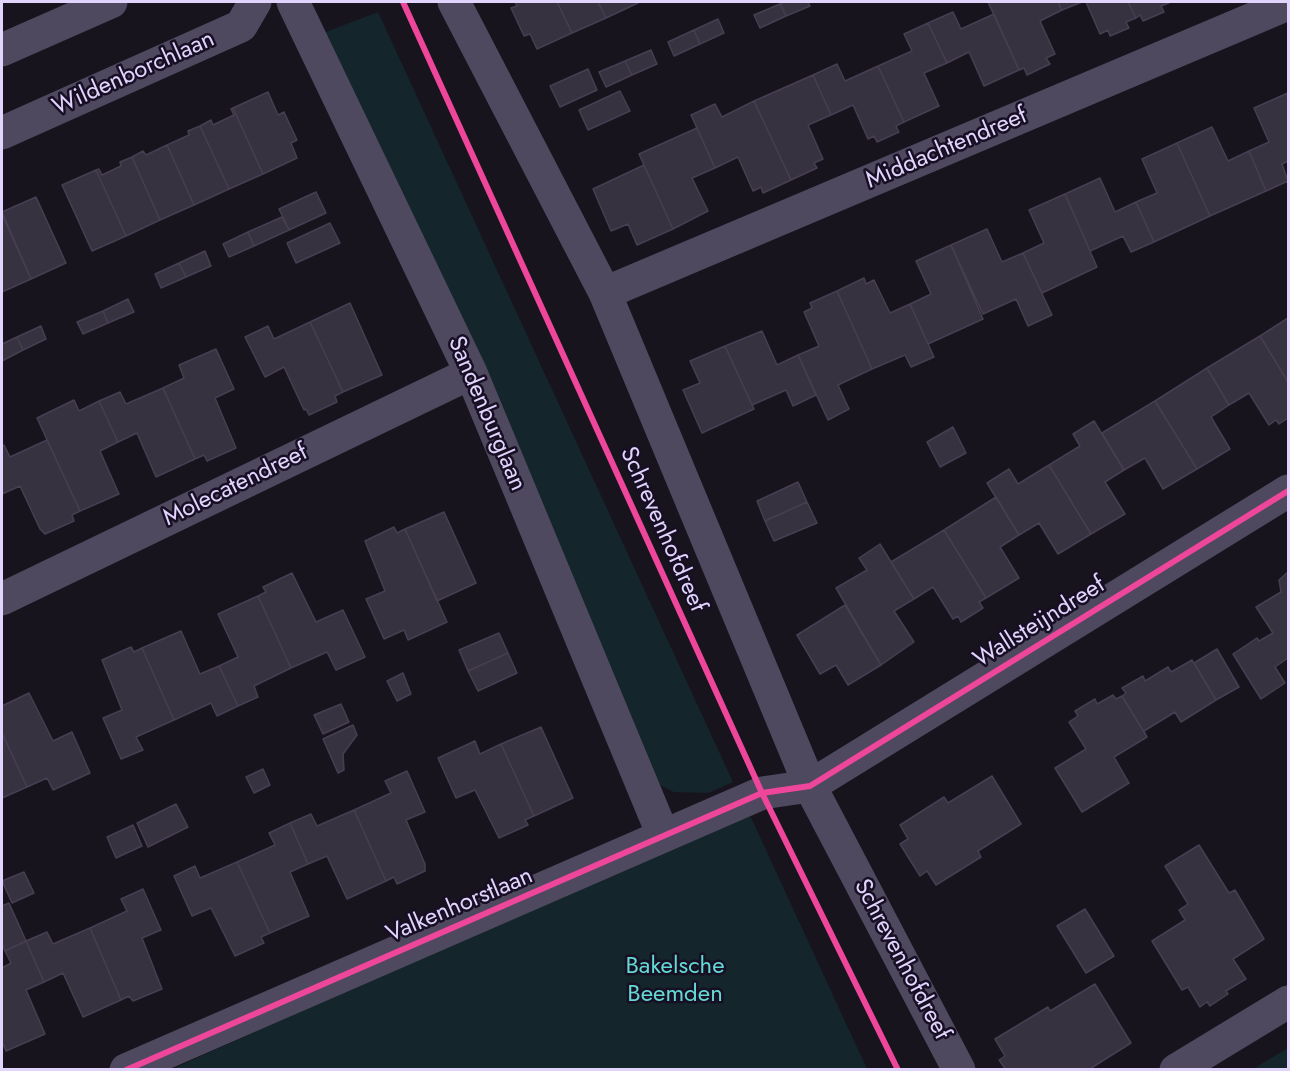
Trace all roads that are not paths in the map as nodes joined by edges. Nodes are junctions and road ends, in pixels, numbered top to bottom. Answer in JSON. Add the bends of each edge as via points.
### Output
{"nodes":[{"id":1,"x":111,"y":2,"type":"edge"},
{"id":2,"x":255,"y":2,"type":"edge"},
{"id":3,"x":293,"y":2,"type":"edge"},
{"id":4,"x":454,"y":2,"type":"edge"},
{"id":5,"x":1288,"y":4,"type":"edge"},
{"id":6,"x":2,"y":50,"type":"edge"},
{"id":7,"x":2,"y":133,"type":"edge"},
{"id":8,"x":605,"y":293,"type":"junction"},
{"id":9,"x":471,"y":373,"type":"junction"},
{"id":10,"x":1288,"y":491,"type":"edge"},
{"id":11,"x":2,"y":599,"type":"edge"},
{"id":12,"x":810,"y":786,"type":"junction"},
{"id":13,"x":663,"y":834,"type":"junction"},
{"id":14,"x":1288,"y":1002,"type":"edge"},
{"id":15,"x":126,"y":1070,"type":"edge"},
{"id":16,"x":959,"y":1070,"type":"edge"},
{"id":17,"x":1176,"y":1070,"type":"edge"}],
"edges":[{"from":1,"to":6,"type":"street"},
{"from":2,"to":7,"type":"street","name":"Wildenborchlaan","via":[[241,26]]},
{"from":3,"to":9,"type":"street","name":"Sandenburglaan"},
{"from":4,"to":8,"type":"street"},
{"from":5,"to":8,"type":"street","name":"Middachtendreef"},
{"from":8,"to":12,"type":"street"},
{"from":9,"to":11,"type":"street","name":"Molecatendreef"},
{"from":9,"to":13,"type":"street","name":"Sandenburglaan"},
{"from":10,"to":12,"type":"street","name":"Wallsteijndreef"},
{"from":12,"to":13,"type":"street","name":"Valkenhorstlaan","via":[[762,794]]},
{"from":12,"to":16,"type":"street","name":"Schrevenhofdreef"},
{"from":13,"to":15,"type":"street","name":"Valkenhorstlaan","via":[[613,860]]},
{"from":14,"to":17,"type":"street"}]}
